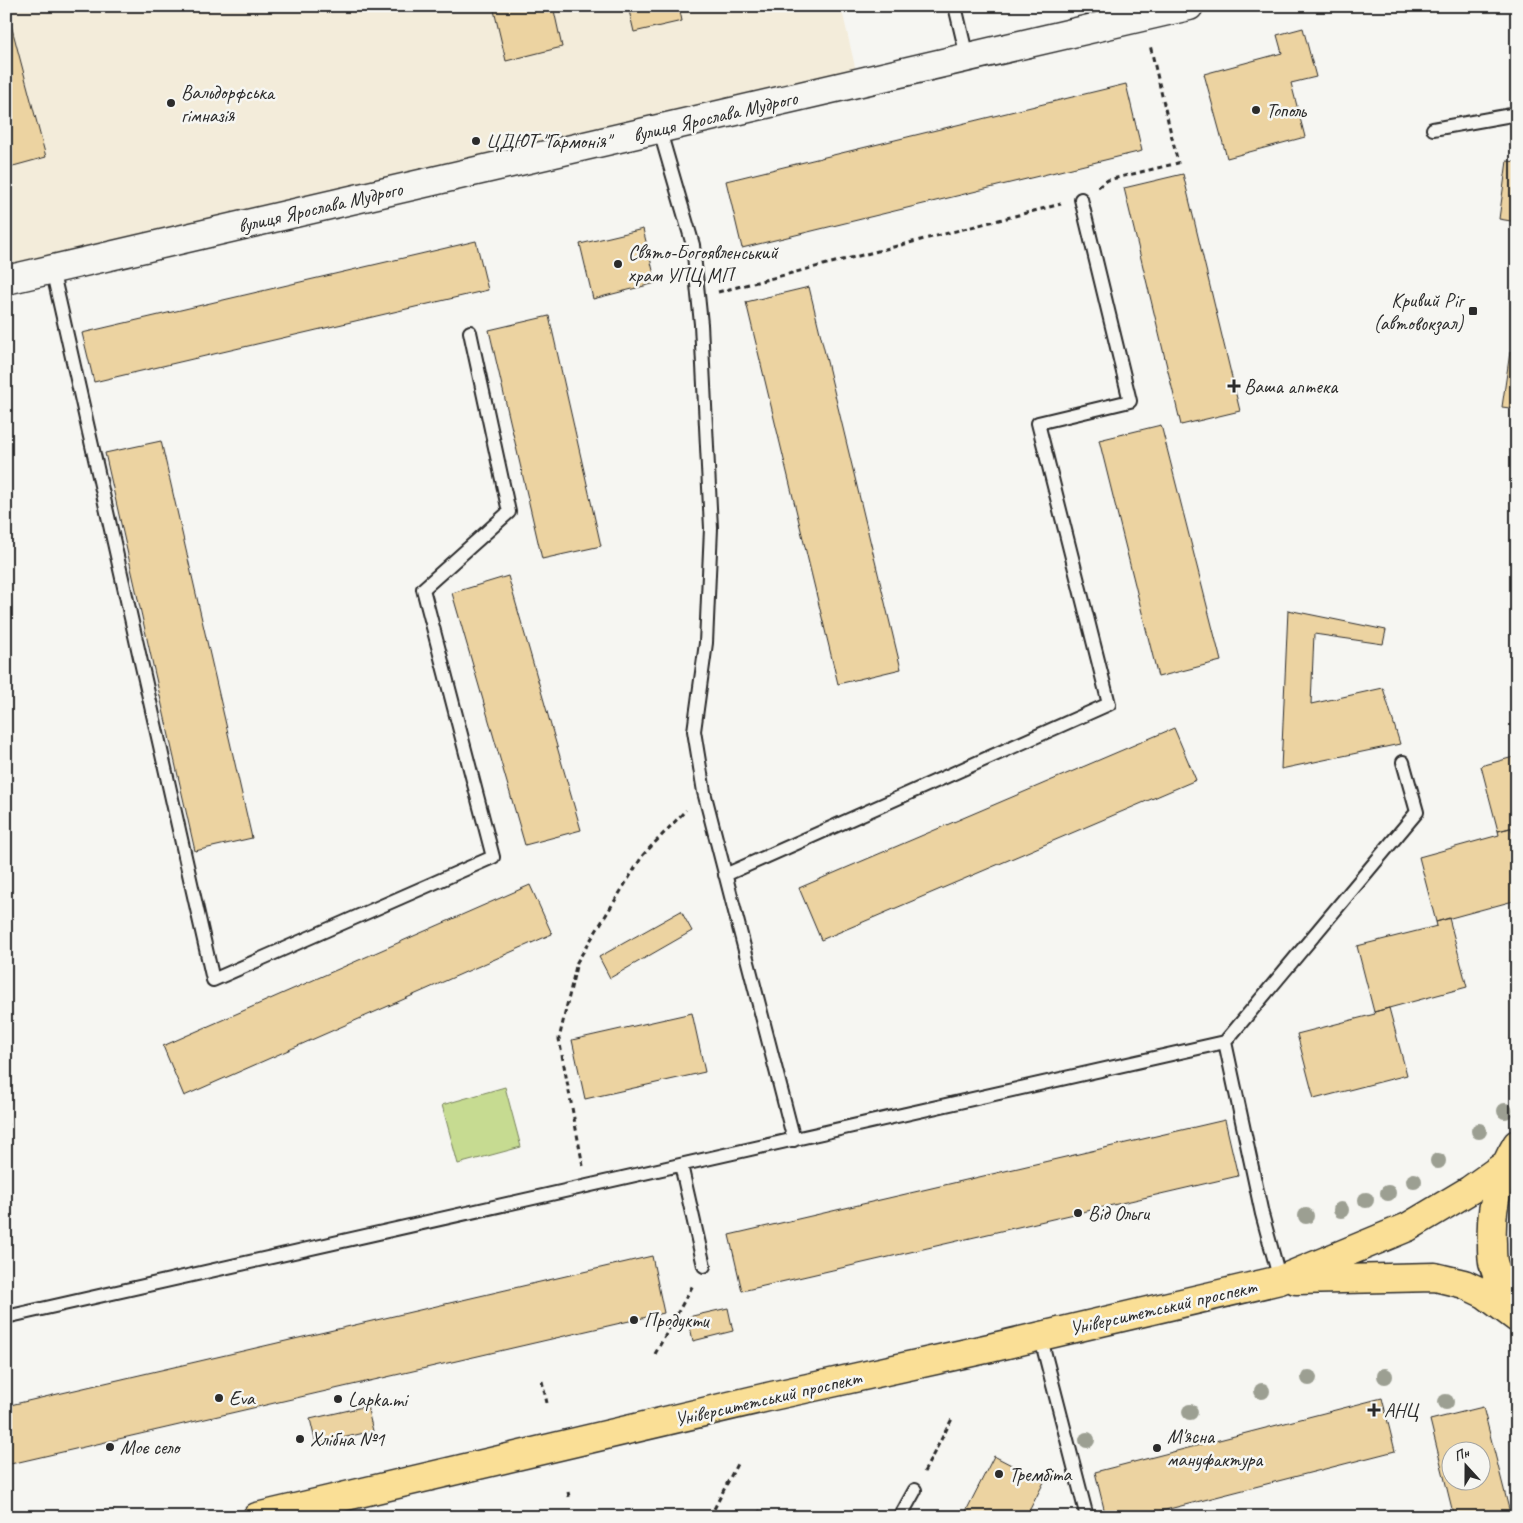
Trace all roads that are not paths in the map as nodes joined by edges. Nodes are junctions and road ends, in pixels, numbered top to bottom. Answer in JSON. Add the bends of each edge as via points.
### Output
{"nodes":[{"id":1,"x":955,"y":6,"type":"edge"},
{"id":2,"x":1190,"y":6,"type":"edge"},
{"id":3,"x":967,"y":57,"type":"junction"},
{"id":4,"x":1517,"y":114,"type":"edge"},
{"id":5,"x":659,"y":128,"type":"junction"},
{"id":6,"x":1432,"y":130,"type":"dead end"},
{"id":7,"x":1081,"y":199,"type":"road end"},
{"id":8,"x":52,"y":269,"type":"junction"},
{"id":9,"x":6,"y":280,"type":"edge"},
{"id":10,"x":470,"y":332,"type":"dead end"},
{"id":11,"x":1403,"y":762,"type":"dead end"},
{"id":12,"x":725,"y":875,"type":"junction"},
{"id":13,"x":1225,"y":1042,"type":"junction"},
{"id":14,"x":794,"y":1140,"type":"junction"},
{"id":15,"x":1511,"y":1154,"type":"edge"},
{"id":16,"x":681,"y":1165,"type":"junction"},
{"id":17,"x":704,"y":1266,"type":"road end"},
{"id":18,"x":1280,"y":1280,"type":"junction"},
{"id":19,"x":1517,"y":1316,"type":"edge"},
{"id":20,"x":6,"y":1317,"type":"edge"},
{"id":21,"x":1040,"y":1335,"type":"junction"},
{"id":22,"x":915,"y":1490,"type":"road end"},
{"id":23,"x":257,"y":1517,"type":"edge"},
{"id":24,"x":900,"y":1517,"type":"edge"},
{"id":25,"x":1087,"y":1517,"type":"edge"}],
"edges":[{"from":1,"to":3,"type":"lane"},
{"from":2,"to":3,"type":"street","name":"вулиця Ярослава Мудрого"},
{"from":3,"to":5,"type":"street","name":"вулиця Ярослава Мудрого"},
{"from":4,"to":6,"type":"lane"},
{"from":5,"to":8,"type":"street","name":"вулиця Ярослава Мудрого"},
{"from":5,"to":12,"type":"lane","via":[[693,245],[701,324],[711,528],[706,643],[694,731],[704,792]]},
{"from":7,"to":12,"type":"lane","via":[[1130,400],[1038,423],[1110,704]]},
{"from":8,"to":9,"type":"street","name":"вулиця Ярослава Мудрого"},
{"from":8,"to":10,"type":"lane","via":[[213,980],[493,858],[423,589],[509,512]]},
{"from":11,"to":13,"type":"lane","via":[[1417,812]]},
{"from":12,"to":14,"type":"lane"},
{"from":13,"to":14,"type":"lane"},
{"from":13,"to":18,"type":"lane","via":[[1262,1214]]},
{"from":14,"to":16,"type":"lane"},
{"from":15,"to":18,"type":"main road","via":[[1470,1190],[1408,1227]]},
{"from":15,"to":19,"type":"main road","via":[[1496,1192],[1491,1221],[1493,1261]]},
{"from":16,"to":17,"type":"lane"},
{"from":16,"to":20,"type":"lane"},
{"from":18,"to":19,"type":"main road","via":[[1436,1277],[1464,1284],[1485,1294]]},
{"from":18,"to":21,"type":"main road","name":"Університетський проспект"},
{"from":21,"to":23,"type":"main road","name":"Університетський проспект"},
{"from":21,"to":25,"type":"lane"},
{"from":22,"to":24,"type":"lane"}]}
